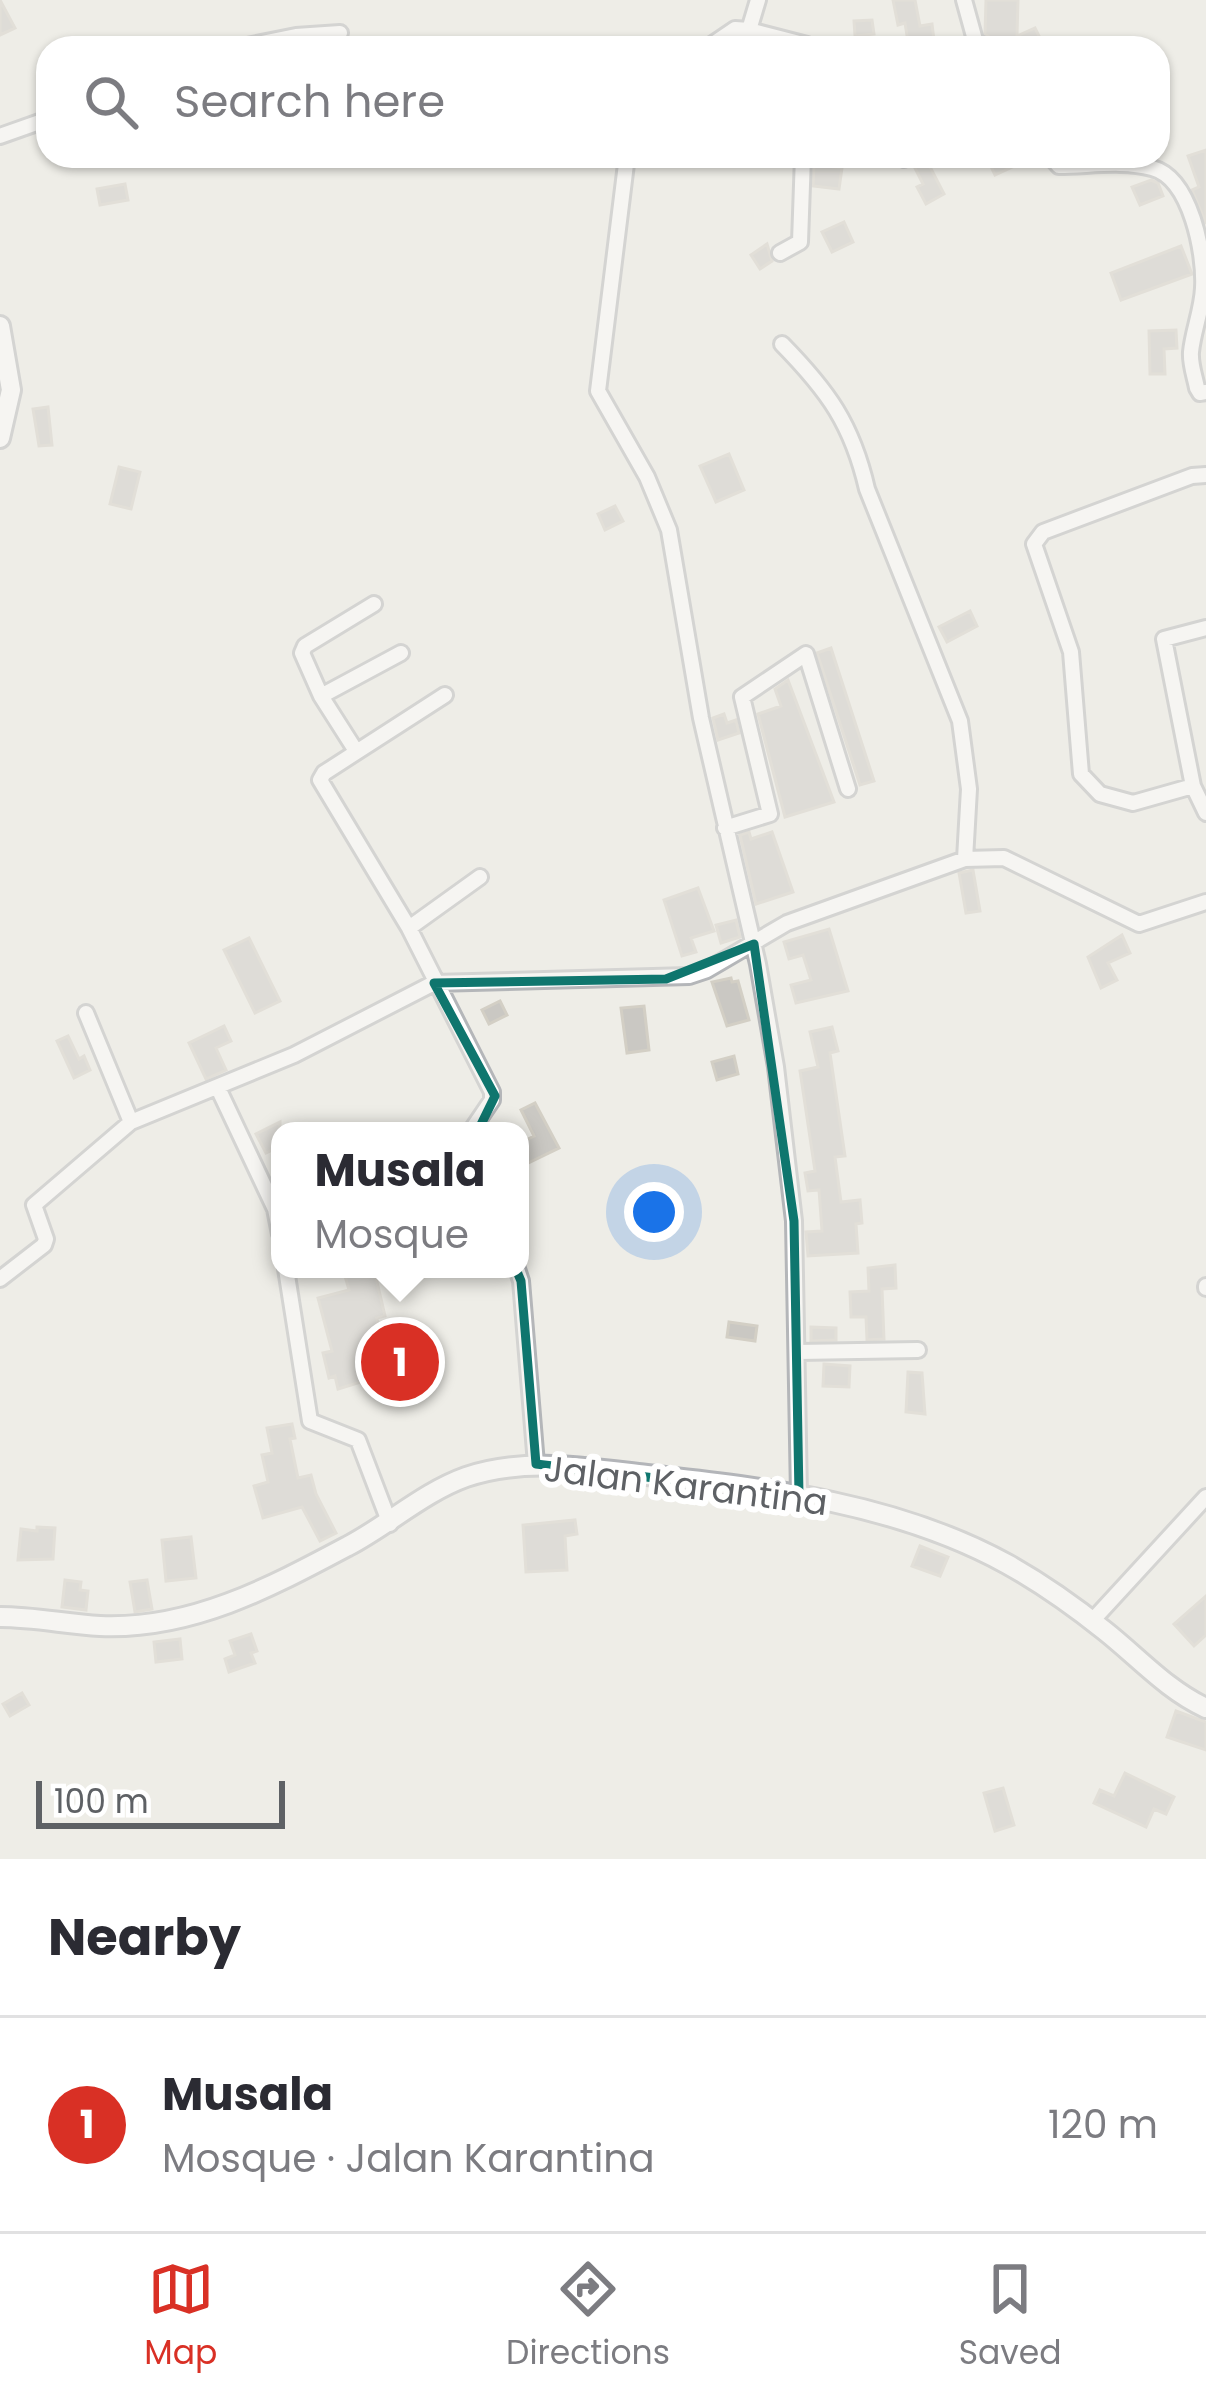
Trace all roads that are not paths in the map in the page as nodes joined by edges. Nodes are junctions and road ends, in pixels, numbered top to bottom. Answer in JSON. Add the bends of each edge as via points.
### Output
{"nodes":[{"id":1,"x":758,"y":0,"type":"edge"},
{"id":2,"x":964,"y":0,"type":"edge"},
{"id":3,"x":749,"y":30,"type":"junction"},
{"id":4,"x":340,"y":33,"type":"dead end"},
{"id":5,"x":291,"y":36,"type":"edge"},
{"id":6,"x":724,"y":36,"type":"edge"},
{"id":7,"x":772,"y":36,"type":"edge"},
{"id":8,"x":974,"y":36,"type":"edge"},
{"id":9,"x":36,"y":122,"type":"edge"},
{"id":10,"x":0,"y":136,"type":"edge"},
{"id":11,"x":626,"y":168,"type":"edge"},
{"id":12,"x":803,"y":168,"type":"edge"},
{"id":13,"x":1154,"y":168,"type":"edge"},
{"id":14,"x":781,"y":253,"type":"dead end"},
{"id":15,"x":1202,"y":318,"type":"edge"},
{"id":16,"x":0,"y":326,"type":"edge"},
{"id":17,"x":782,"y":344,"type":"dead end"},
{"id":18,"x":1206,"y":392,"type":"edge"},
{"id":19,"x":0,"y":438,"type":"edge"},
{"id":20,"x":1206,"y":475,"type":"edge"},
{"id":21,"x":374,"y":604,"type":"dead end"},
{"id":22,"x":1206,"y":628,"type":"edge"},
{"id":23,"x":400,"y":652,"type":"dead end"},
{"id":24,"x":445,"y":695,"type":"dead end"},
{"id":25,"x":321,"y":696,"type":"junction"},
{"id":26,"x":356,"y":751,"type":"junction"},
{"id":27,"x":1193,"y":786,"type":"junction"},
{"id":28,"x":848,"y":789,"type":"dead end"},
{"id":29,"x":1206,"y":813,"type":"edge"},
{"id":30,"x":725,"y":828,"type":"junction"},
{"id":31,"x":965,"y":859,"type":"junction"},
{"id":32,"x":480,"y":877,"type":"dead end"},
{"id":33,"x":1206,"y":902,"type":"edge"},
{"id":34,"x":409,"y":928,"type":"junction"},
{"id":35,"x":754,"y":944,"type":"junction"},
{"id":36,"x":434,"y":983,"type":"junction"},
{"id":37,"x":86,"y":1013,"type":"dead end"},
{"id":38,"x":218,"y":1088,"type":"junction"},
{"id":39,"x":131,"y":1122,"type":"junction"},
{"id":40,"x":477,"y":1122,"type":"edge"},
{"id":41,"x":271,"y":1201,"type":"edge"},
{"id":42,"x":287,"y":1278,"type":"edge"},
{"id":43,"x":520,"y":1278,"type":"edge"},
{"id":44,"x":0,"y":1279,"type":"edge"},
{"id":45,"x":918,"y":1350,"type":"dead end"},
{"id":46,"x":798,"y":1352,"type":"junction"},
{"id":47,"x":536,"y":1464,"type":"junction"},
{"id":48,"x":799,"y":1495,"type":"junction"},
{"id":49,"x":1206,"y":1497,"type":"edge"},
{"id":50,"x":390,"y":1524,"type":"junction"},
{"id":51,"x":0,"y":1617,"type":"edge"},
{"id":52,"x":1092,"y":1621,"type":"junction"},
{"id":53,"x":1206,"y":1708,"type":"edge"}],
"edges":[{"from":1,"to":3,"type":"street"},
{"from":2,"to":8,"type":"street"},
{"from":3,"to":6,"type":"street"},
{"from":3,"to":7,"type":"street"},
{"from":4,"to":5,"type":"street"},
{"from":9,"to":10,"type":"street"},
{"from":11,"to":30,"type":"street","via":[[598,392],[669,530]]},
{"from":12,"to":14,"type":"street","via":[[800,242]]},
{"from":13,"to":15,"type":"street","via":[[1169,176],[1188,207],[1202,250]]},
{"from":15,"to":18,"type":"street","via":[[1190,355],[1197,388]]},
{"from":16,"to":19,"type":"street","via":[[11,390]]},
{"from":17,"to":31,"type":"street","via":[[826,389],[847,425],[960,721],[969,789]]},
{"from":20,"to":27,"type":"street","via":[[1043,532],[1034,544],[1071,652],[1081,774],[1100,794],[1133,803]]},
{"from":21,"to":25,"type":"street","via":[[305,646],[302,657]]},
{"from":22,"to":27,"type":"street","via":[[1164,639]]},
{"from":23,"to":25,"type":"street"},
{"from":24,"to":26,"type":"street"},
{"from":25,"to":26,"type":"street"},
{"from":26,"to":34,"type":"street","via":[[320,780]]},
{"from":27,"to":29,"type":"street"},
{"from":28,"to":30,"type":"street","via":[[806,653],[742,697],[770,814]]},
{"from":30,"to":35,"type":"street"},
{"from":31,"to":33,"type":"street","via":[[1004,858],[1138,924]]},
{"from":31,"to":35,"type":"street","via":[[787,922]]},
{"from":32,"to":34,"type":"street"},
{"from":34,"to":36,"type":"street"},
{"from":35,"to":36,"type":"street","via":[[707,970],[666,979]]},
{"from":35,"to":46,"type":"street","via":[[787,1145]]},
{"from":36,"to":38,"type":"street"},
{"from":36,"to":40,"type":"street","via":[[492,1092]]},
{"from":37,"to":39,"type":"street"},
{"from":38,"to":39,"type":"street"},
{"from":38,"to":41,"type":"street"},
{"from":39,"to":44,"type":"street","via":[[34,1205],[44,1245]]},
{"from":42,"to":50,"type":"street","via":[[310,1421],[358,1440]]},
{"from":43,"to":47,"type":"street"},
{"from":45,"to":46,"type":"street"},
{"from":46,"to":48,"type":"street"},
{"from":47,"to":48,"type":"street","name":"Jalan Karantina"},
{"from":47,"to":50,"type":"street","name":"Jalan Karantina","via":[[468,1476]]},
{"from":48,"to":52,"type":"street","name":"Jalan Karantina","via":[[934,1531],[1007,1564]]},
{"from":49,"to":52,"type":"street"},
{"from":50,"to":51,"type":"street","name":"Jalan Karantina","via":[[251,1596],[174,1619],[98,1626]]},
{"from":52,"to":53,"type":"street","name":"Jalan Karantina","via":[[1180,1696]]}]}
